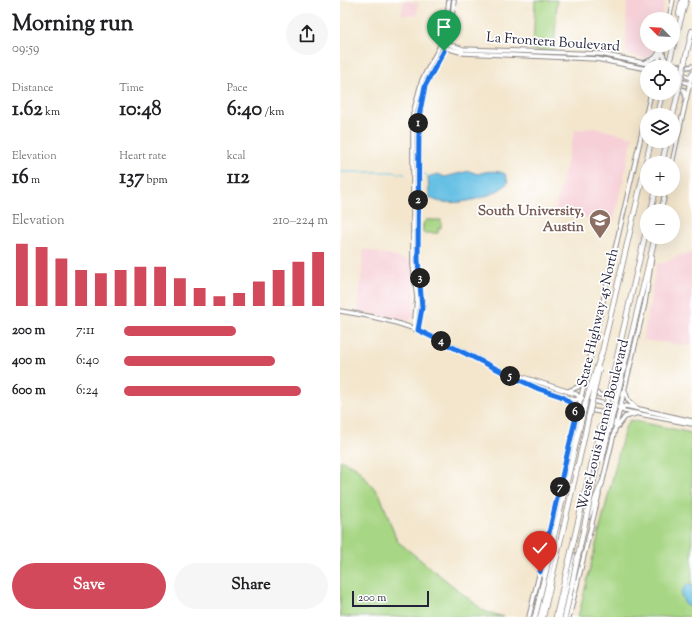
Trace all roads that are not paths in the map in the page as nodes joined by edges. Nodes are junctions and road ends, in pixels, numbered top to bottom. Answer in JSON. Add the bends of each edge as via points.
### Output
{"nodes":[{"id":1,"x":449,"y":0,"type":"edge"},
{"id":2,"x":454,"y":0,"type":"edge"},
{"id":3,"x":673,"y":0,"type":"edge"},
{"id":4,"x":682,"y":0,"type":"edge"},
{"id":5,"x":686,"y":0,"type":"edge"},
{"id":6,"x":670,"y":12,"type":"edge"},
{"id":7,"x":680,"y":12,"type":"edge"},
{"id":8,"x":680,"y":22,"type":"edge"},
{"id":9,"x":692,"y":31,"type":"edge"},
{"id":10,"x":692,"y":39,"type":"edge"},
{"id":11,"x":441,"y":44,"type":"junction"},
{"id":12,"x":446,"y":46,"type":"junction"},
{"id":13,"x":658,"y":52,"type":"edge"},
{"id":14,"x":664,"y":52,"type":"edge"},
{"id":15,"x":686,"y":56,"type":"junction"},
{"id":16,"x":651,"y":60,"type":"edge"},
{"id":17,"x":640,"y":62,"type":"edge"},
{"id":18,"x":692,"y":66,"type":"edge"},
{"id":19,"x":640,"y":67,"type":"edge"},
{"id":20,"x":692,"y":73,"type":"edge"},
{"id":21,"x":680,"y":74,"type":"edge"},
{"id":22,"x":691,"y":78,"type":"edge"},
{"id":23,"x":680,"y":80,"type":"edge"},
{"id":24,"x":691,"y":85,"type":"edge"},
{"id":25,"x":680,"y":88,"type":"edge"},
{"id":26,"x":686,"y":98,"type":"junction"},
{"id":27,"x":649,"y":100,"type":"edge"},
{"id":28,"x":675,"y":108,"type":"edge"},
{"id":29,"x":649,"y":148,"type":"edge"},
{"id":30,"x":674,"y":156,"type":"edge"},
{"id":31,"x":643,"y":244,"type":"edge"},
{"id":32,"x":653,"y":244,"type":"edge"},
{"id":33,"x":654,"y":244,"type":"edge"},
{"id":34,"x":415,"y":280,"type":"junction"},
{"id":35,"x":422,"y":298,"type":"junction"},
{"id":36,"x":340,"y":311,"type":"edge"},
{"id":37,"x":414,"y":328,"type":"junction"},
{"id":38,"x":418,"y":330,"type":"junction"},
{"id":39,"x":602,"y":352,"type":"junction"},
{"id":40,"x":497,"y":369,"type":"junction"},
{"id":41,"x":585,"y":380,"type":"junction"},
{"id":42,"x":625,"y":389,"type":"junction"},
{"id":43,"x":567,"y":392,"type":"junction"},
{"id":44,"x":563,"y":397,"type":"junction"},
{"id":45,"x":581,"y":398,"type":"junction"},
{"id":46,"x":621,"y":408,"type":"junction"},
{"id":47,"x":636,"y":408,"type":"junction"},
{"id":48,"x":605,"y":411,"type":"junction"},
{"id":49,"x":636,"y":414,"type":"junction"},
{"id":50,"x":576,"y":416,"type":"junction"},
{"id":51,"x":692,"y":421,"type":"edge"},
{"id":52,"x":692,"y":424,"type":"edge"},
{"id":53,"x":616,"y":428,"type":"junction"},
{"id":54,"x":561,"y":482,"type":"junction"},
{"id":55,"x":602,"y":483,"type":"junction"},
{"id":56,"x":593,"y":487,"type":"junction"},
{"id":57,"x":529,"y":617,"type":"edge"},
{"id":58,"x":535,"y":617,"type":"edge"},
{"id":59,"x":539,"y":617,"type":"edge"},
{"id":60,"x":542,"y":617,"type":"edge"},
{"id":61,"x":556,"y":617,"type":"edge"},
{"id":62,"x":560,"y":617,"type":"edge"},
{"id":63,"x":565,"y":617,"type":"edge"},
{"id":64,"x":569,"y":617,"type":"edge"}],
"edges":[{"from":1,"to":11,"type":"main road","via":[[448,20]]},
{"from":2,"to":12,"type":"main road"},
{"from":3,"to":6,"type":"main road"},
{"from":4,"to":7,"type":"highway"},
{"from":5,"to":8,"type":"highway"},
{"from":9,"to":15,"type":"highway"},
{"from":10,"to":15,"type":"highway"},
{"from":11,"to":12,"type":"main road","name":"La Frontera Boulevard"},
{"from":11,"to":34,"type":"main road","via":[[422,80],[413,114]]},
{"from":12,"to":17,"type":"main road","name":"La Frontera Boulevard","via":[[601,54]]},
{"from":12,"to":19,"type":"main road","name":"La Frontera Boulevard","via":[[464,53],[606,60]]},
{"from":12,"to":35,"type":"main road","via":[[425,86],[419,116],[418,260]]},
{"from":13,"to":16,"type":"main road"},
{"from":14,"to":18,"type":"main road","via":[[668,61],[686,67]]},
{"from":15,"to":28,"type":"highway","bridge":true},
{"from":20,"to":22,"type":"main road"},
{"from":21,"to":22,"type":"main road"},
{"from":22,"to":24,"type":"main road"},
{"from":23,"to":24,"type":"main road"},
{"from":24,"to":26,"type":"main road"},
{"from":25,"to":26,"type":"main road","via":[[684,90]]},
{"from":26,"to":30,"type":"main road"},
{"from":27,"to":41,"type":"main road","name":"West Louis Henna Boulevard"},
{"from":29,"to":39,"type":"highway","name":"State Highway 45 North"},
{"from":31,"to":48,"type":"highway","name":"State Highway 45 North","bridge":true},
{"from":32,"to":56,"type":"highway","bridge":true},
{"from":33,"to":42,"type":"main road","name":"West Louis Henna Boulevard","via":[[645,303]]},
{"from":34,"to":35,"type":"main road","via":[[419,284]]},
{"from":34,"to":37,"type":"main road","via":[[417,307]]},
{"from":35,"to":38,"type":"main road"},
{"from":36,"to":37,"type":"main road"},
{"from":37,"to":38,"type":"main road"},
{"from":38,"to":40,"type":"main road"},
{"from":39,"to":58,"type":"highway","bridge":true,"via":[[584,410]]},
{"from":39,"to":60,"type":"highway","name":"State Highway 45 North","bridge":true},
{"from":40,"to":43,"type":"main road"},
{"from":40,"to":44,"type":"main road","via":[[539,389]]},
{"from":41,"to":42,"type":"main road","via":[[594,393],[611,397],[620,395]]},
{"from":41,"to":43,"type":"main road"},
{"from":41,"to":45,"type":"main road","name":"West Louis Henna Boulevard"},
{"from":42,"to":46,"type":"main road","name":"West Louis Henna Boulevard"},
{"from":42,"to":47,"type":"main road","via":[[628,400]]},
{"from":43,"to":45,"type":"main road"},
{"from":44,"to":45,"type":"main road","via":[[576,400]]},
{"from":44,"to":50,"type":"main road","via":[[573,406]]},
{"from":45,"to":46,"type":"main road"},
{"from":45,"to":50,"type":"main road","name":"West Louis Henna Boulevard"},
{"from":46,"to":47,"type":"main road"},
{"from":46,"to":49,"type":"main road"},
{"from":46,"to":53,"type":"main road","name":"West Louis Henna Boulevard"},
{"from":47,"to":51,"type":"main road"},
{"from":48,"to":56,"type":"highway","bridge":true},
{"from":48,"to":61,"type":"highway","name":"State Highway 45 North","bridge":true},
{"from":49,"to":52,"type":"main road"},
{"from":49,"to":53,"type":"main road","via":[[625,418]]},
{"from":50,"to":53,"type":"main road","via":[[588,410],[610,415]]},
{"from":50,"to":54,"type":"main road","name":"West Louis Henna Boulevard"},
{"from":53,"to":55,"type":"main road","name":"West Louis Henna Boulevard"},
{"from":54,"to":57,"type":"main road","name":"West Louis Henna Boulevard"},
{"from":54,"to":59,"type":"highway","via":[[557,533]]},
{"from":55,"to":62,"type":"highway","via":[[584,530]]},
{"from":55,"to":64,"type":"main road","name":"West Louis Henna Boulevard"},
{"from":56,"to":63,"type":"highway","bridge":true}]}
